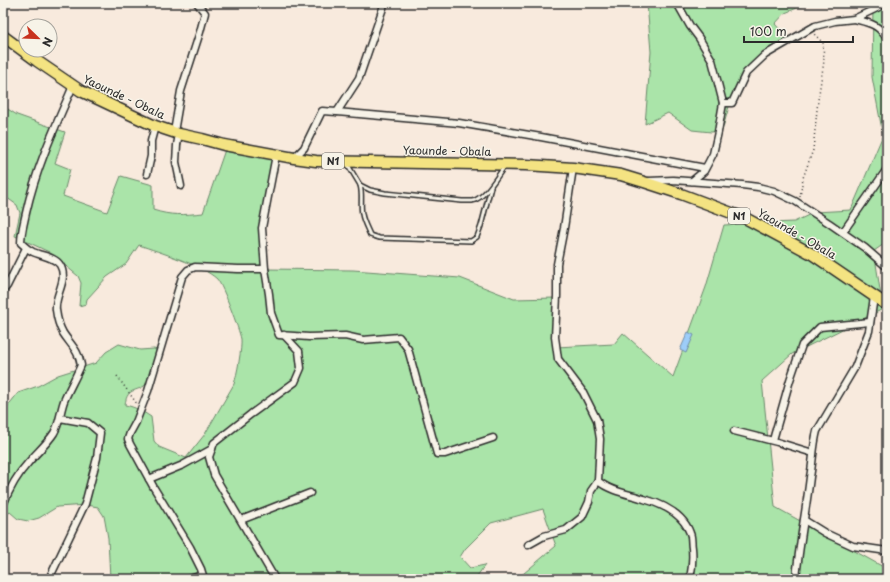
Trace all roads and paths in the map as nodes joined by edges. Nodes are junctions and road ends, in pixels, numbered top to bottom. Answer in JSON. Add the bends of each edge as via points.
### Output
{"nodes":[{"id":1,"x":197,"y":3,"type":"edge"},
{"id":2,"x":384,"y":3,"type":"edge"},
{"id":3,"x":677,"y":3,"type":"edge"},
{"id":4,"x":882,"y":3,"type":"edge"},
{"id":5,"x":854,"y":19,"type":"junction"},
{"id":6,"x":808,"y":31,"type":"junction"},
{"id":7,"x":3,"y":36,"type":"edge"},
{"id":8,"x":887,"y":38,"type":"edge"},
{"id":9,"x":73,"y":86,"type":"junction"},
{"id":10,"x":724,"y":103,"type":"junction"},
{"id":11,"x":336,"y":112,"type":"junction"},
{"id":12,"x":155,"y":126,"type":"junction"},
{"id":13,"x":177,"y":133,"type":"junction"},
{"id":14,"x":276,"y":155,"type":"junction"},
{"id":15,"x":294,"y":158,"type":"junction"},
{"id":16,"x":346,"y":161,"type":"junction"},
{"id":17,"x":506,"y":164,"type":"junction"},
{"id":18,"x":573,"y":168,"type":"junction"},
{"id":19,"x":705,"y":168,"type":"junction"},
{"id":20,"x":887,"y":170,"type":"edge"},
{"id":21,"x":147,"y":174,"type":"dead end"},
{"id":22,"x":692,"y":181,"type":"junction"},
{"id":23,"x":644,"y":182,"type":"junction"},
{"id":24,"x":360,"y":185,"type":"junction"},
{"id":25,"x":181,"y":186,"type":"dead end"},
{"id":26,"x":491,"y":187,"type":"junction"},
{"id":27,"x":798,"y":203,"type":"junction"},
{"id":28,"x":843,"y":232,"type":"junction"},
{"id":29,"x":26,"y":248,"type":"junction"},
{"id":30,"x":887,"y":267,"type":"edge"},
{"id":31,"x":265,"y":269,"type":"junction"},
{"id":32,"x":3,"y":291,"type":"edge"},
{"id":33,"x":874,"y":297,"type":"junction"},
{"id":34,"x":887,"y":305,"type":"edge"},
{"id":35,"x":870,"y":322,"type":"junction"},
{"id":36,"x":284,"y":335,"type":"junction"},
{"id":37,"x":118,"y":376,"type":"dead end"},
{"id":38,"x":143,"y":405,"type":"junction"},
{"id":39,"x":60,"y":418,"type":"junction"},
{"id":40,"x":734,"y":431,"type":"dead end"},
{"id":41,"x":493,"y":438,"type":"dead end"},
{"id":42,"x":772,"y":440,"type":"junction"},
{"id":43,"x":212,"y":449,"type":"junction"},
{"id":44,"x":813,"y":454,"type":"junction"},
{"id":45,"x":149,"y":478,"type":"junction"},
{"id":46,"x":598,"y":481,"type":"junction"},
{"id":47,"x":310,"y":493,"type":"dead end"},
{"id":48,"x":3,"y":505,"type":"edge"},
{"id":49,"x":241,"y":520,"type":"junction"},
{"id":50,"x":804,"y":520,"type":"junction"},
{"id":51,"x":528,"y":546,"type":"dead end"},
{"id":52,"x":887,"y":551,"type":"edge"},
{"id":53,"x":203,"y":577,"type":"edge"},
{"id":54,"x":49,"y":579,"type":"edge"},
{"id":55,"x":190,"y":579,"type":"edge"},
{"id":56,"x":276,"y":579,"type":"edge"},
{"id":57,"x":690,"y":579,"type":"edge"},
{"id":58,"x":796,"y":579,"type":"edge"}],
"edges":[{"from":1,"to":13,"type":"street","via":[[205,12],[181,91]]},
{"from":2,"to":11,"type":"street","via":[[359,78]]},
{"from":3,"to":10,"type":"street","via":[[712,60]]},
{"from":4,"to":5,"type":"street"},
{"from":5,"to":6,"type":"street","via":[[815,26]]},
{"from":5,"to":8,"type":"street","via":[[876,25]]},
{"from":6,"to":10,"type":"street","via":[[765,54],[746,73],[732,103]]},
{"from":6,"to":27,"type":"path","via":[[823,43],[824,61],[813,150]]},
{"from":7,"to":9,"type":"highway","name":"Yaounde - Obala","number":"N1"},
{"from":9,"to":12,"type":"highway","name":"Yaounde - Obala","number":"N1"},
{"from":9,"to":29,"type":"street","via":[[32,188],[21,235],[21,243]]},
{"from":10,"to":19,"type":"street","via":[[713,154]]},
{"from":11,"to":15,"type":"street","via":[[322,112],[304,148]]},
{"from":11,"to":19,"type":"street","via":[[459,124]]},
{"from":12,"to":13,"type":"highway","name":"Yaounde - Obala","number":"N1"},
{"from":12,"to":21,"type":"street"},
{"from":13,"to":14,"type":"highway","name":"Yaounde - Obala","number":"N1"},
{"from":13,"to":25,"type":"street","via":[[176,162]]},
{"from":14,"to":15,"type":"highway","name":"Yaounde - Obala","number":"N1"},
{"from":14,"to":31,"type":"street","via":[[262,228]]},
{"from":15,"to":16,"type":"highway","name":"Yaounde - Obala","number":"N1"},
{"from":16,"to":17,"type":"highway","name":"Yaounde - Obala","number":"N1"},
{"from":16,"to":24,"type":"lane"},
{"from":17,"to":18,"type":"highway","name":"Yaounde - Obala","number":"N1"},
{"from":17,"to":26,"type":"lane"},
{"from":18,"to":23,"type":"highway","name":"Yaounde - Obala","number":"N1","via":[[621,175]]},
{"from":18,"to":46,"type":"street","via":[[557,264],[556,337],[558,359],[583,392],[597,420],[600,439]]},
{"from":19,"to":22,"type":"street"},
{"from":20,"to":28,"type":"street"},
{"from":22,"to":23,"type":"street"},
{"from":22,"to":27,"type":"street","via":[[758,187],[774,191]]},
{"from":23,"to":33,"type":"highway","name":"Yaounde - Obala","number":"N1","via":[[745,218],[812,254]]},
{"from":24,"to":26,"type":"lane","via":[[385,193],[468,201],[474,201]]},
{"from":24,"to":26,"type":"lane","via":[[362,213],[370,235],[379,238],[470,241],[477,237]]},
{"from":27,"to":28,"type":"street"},
{"from":28,"to":30,"type":"street"},
{"from":29,"to":32,"type":"street"},
{"from":29,"to":39,"type":"street","via":[[55,260],[64,272],[55,307],[57,319],[77,352],[81,365]]},
{"from":31,"to":36,"type":"street","via":[[271,313],[279,335]]},
{"from":31,"to":38,"type":"street","via":[[195,267],[188,270],[182,277]]},
{"from":33,"to":34,"type":"highway","name":"Yaounde - Obala","number":"N1"},
{"from":33,"to":35,"type":"street"},
{"from":35,"to":42,"type":"street","via":[[820,328],[802,345]]},
{"from":35,"to":44,"type":"street","via":[[855,367],[817,431]]},
{"from":36,"to":41,"type":"street","via":[[346,336],[363,340],[399,337],[408,349],[437,454],[445,454]]},
{"from":36,"to":43,"type":"street","via":[[299,351],[301,368],[295,382],[251,414],[214,444]]},
{"from":37,"to":38,"type":"path","via":[[136,404]]},
{"from":38,"to":45,"type":"street","via":[[128,439]]},
{"from":39,"to":48,"type":"street","via":[[44,446],[18,475]]},
{"from":39,"to":54,"type":"street","via":[[88,423],[100,433],[97,458],[85,504]]},
{"from":40,"to":42,"type":"street"},
{"from":42,"to":44,"type":"street"},
{"from":43,"to":45,"type":"street","via":[[183,465]]},
{"from":43,"to":49,"type":"street","via":[[209,457],[214,475]]},
{"from":44,"to":50,"type":"street"},
{"from":45,"to":53,"type":"street","via":[[190,547]]},
{"from":46,"to":51,"type":"street","via":[[591,490],[582,517],[566,530],[544,536]]},
{"from":46,"to":57,"type":"street","via":[[604,486],[644,498],[681,518],[690,533],[693,556]]},
{"from":47,"to":49,"type":"street"},
{"from":49,"to":56,"type":"street"},
{"from":50,"to":52,"type":"street","via":[[853,546]]},
{"from":50,"to":58,"type":"street"},
{"from":53,"to":55,"type":"street"}]}
